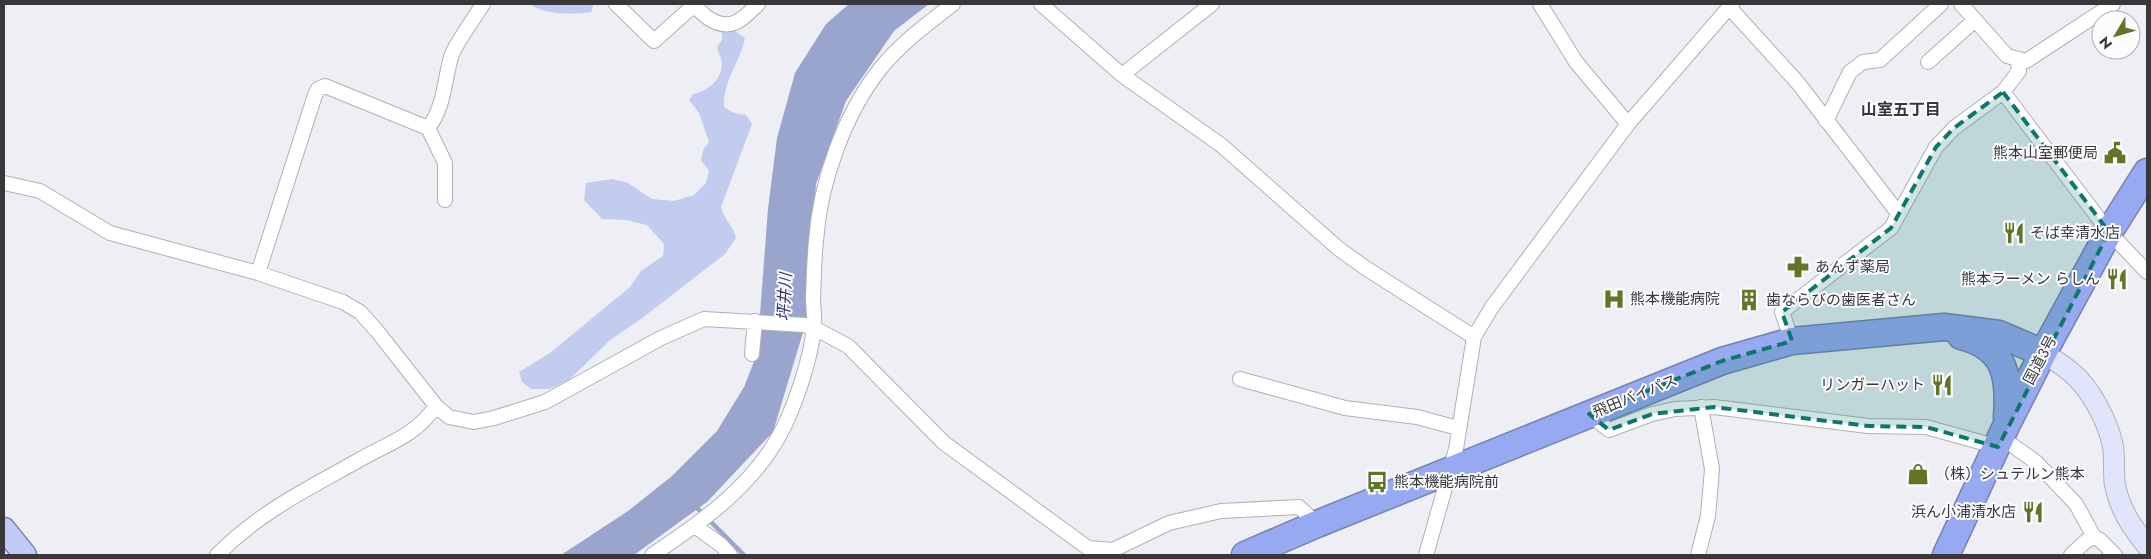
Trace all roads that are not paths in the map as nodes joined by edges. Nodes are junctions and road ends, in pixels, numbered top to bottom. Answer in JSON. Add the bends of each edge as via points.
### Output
{"nodes":[{"id":1,"x":483,"y":4,"type":"edge"},
{"id":2,"x":616,"y":4,"type":"edge"},
{"id":3,"x":758,"y":4,"type":"edge"},
{"id":4,"x":953,"y":4,"type":"edge"},
{"id":5,"x":1041,"y":4,"type":"edge"},
{"id":6,"x":1212,"y":4,"type":"edge"},
{"id":7,"x":1540,"y":4,"type":"edge"},
{"id":8,"x":1941,"y":4,"type":"edge"},
{"id":9,"x":1962,"y":4,"type":"edge"},
{"id":10,"x":2113,"y":4,"type":"edge"},
{"id":11,"x":1731,"y":5,"type":"edge"},
{"id":12,"x":699,"y":6,"type":"edge"},
{"id":13,"x":1975,"y":20,"type":"junction"},
{"id":14,"x":2018,"y":60,"type":"junction"},
{"id":15,"x":1928,"y":62,"type":"dead end"},
{"id":16,"x":1122,"y":75,"type":"junction"},
{"id":17,"x":2003,"y":92,"type":"junction"},
{"id":18,"x":1826,"y":121,"type":"junction"},
{"id":19,"x":1628,"y":124,"type":"junction"},
{"id":20,"x":428,"y":128,"type":"junction"},
{"id":21,"x":2147,"y":172,"type":"edge"},
{"id":22,"x":4,"y":183,"type":"edge"},
{"id":23,"x":445,"y":200,"type":"dead end"},
{"id":24,"x":1900,"y":212,"type":"junction"},
{"id":25,"x":2109,"y":232,"type":"junction"},
{"id":26,"x":2147,"y":272,"type":"edge"},
{"id":27,"x":258,"y":273,"type":"junction"},
{"id":28,"x":759,"y":321,"type":"junction"},
{"id":29,"x":809,"y":326,"type":"junction"},
{"id":30,"x":1929,"y":329,"type":"junction"},
{"id":31,"x":1474,"y":337,"type":"junction"},
{"id":32,"x":1792,"y":342,"type":"junction"},
{"id":33,"x":2043,"y":353,"type":"junction"},
{"id":34,"x":752,"y":354,"type":"dead end"},
{"id":35,"x":1240,"y":380,"type":"dead end"},
{"id":36,"x":436,"y":406,"type":"junction"},
{"id":37,"x":1701,"y":407,"type":"junction"},
{"id":38,"x":1588,"y":414,"type":"junction"},
{"id":39,"x":1458,"y":428,"type":"junction"},
{"id":40,"x":2002,"y":436,"type":"junction"},
{"id":41,"x":1449,"y":471,"type":"junction"},
{"id":42,"x":1317,"y":524,"type":"junction"},
{"id":43,"x":695,"y":526,"type":"junction"},
{"id":44,"x":4,"y":529,"type":"edge"},
{"id":45,"x":2094,"y":537,"type":"junction"},
{"id":46,"x":2147,"y":546,"type":"edge"},
{"id":47,"x":25,"y":555,"type":"edge"},
{"id":48,"x":217,"y":555,"type":"edge"},
{"id":49,"x":652,"y":555,"type":"edge"},
{"id":50,"x":730,"y":555,"type":"edge"},
{"id":51,"x":1244,"y":555,"type":"edge"},
{"id":52,"x":1426,"y":555,"type":"edge"},
{"id":53,"x":1698,"y":555,"type":"edge"},
{"id":54,"x":1946,"y":555,"type":"edge"},
{"id":55,"x":2071,"y":555,"type":"edge"},
{"id":56,"x":2115,"y":555,"type":"edge"}],
"edges":[{"from":1,"to":20,"type":"street","via":[[453,51],[441,104]]},
{"from":2,"to":12,"type":"street","via":[[654,41],[686,11]]},
{"from":3,"to":12,"type":"street","via":[[740,23],[730,24],[717,23],[707,17]]},
{"from":4,"to":29,"type":"street","via":[[915,34],[881,68],[855,106],[828,178],[816,238]]},
{"from":5,"to":16,"type":"street"},
{"from":6,"to":16,"type":"street"},
{"from":7,"to":19,"type":"street","via":[[1576,62]]},
{"from":8,"to":18,"type":"street","via":[[1880,60],[1863,62],[1850,72]]},
{"from":9,"to":13,"type":"street"},
{"from":10,"to":14,"type":"street","via":[[2026,61]]},
{"from":11,"to":18,"type":"street"},
{"from":11,"to":19,"type":"street"},
{"from":13,"to":14,"type":"street","via":[[2008,56]]},
{"from":13,"to":15,"type":"street"},
{"from":14,"to":17,"type":"street","via":[[2019,70]]},
{"from":16,"to":31,"type":"street","via":[[1221,145],[1339,249]]},
{"from":17,"to":24,"type":"street","via":[[1954,128],[1936,147]]},
{"from":17,"to":25,"type":"street"},
{"from":18,"to":24,"type":"street","via":[[1895,210]]},
{"from":19,"to":31,"type":"street","via":[[1492,307]]},
{"from":20,"to":23,"type":"street","via":[[445,163]]},
{"from":20,"to":27,"type":"street","via":[[325,86],[318,89]]},
{"from":21,"to":25,"type":"highway","name":"国道3号"},
{"from":22,"to":27,"type":"street","via":[[40,191],[110,233]]},
{"from":24,"to":32,"type":"street","via":[[1891,228],[1782,312]]},
{"from":25,"to":26,"type":"street"},
{"from":25,"to":33,"type":"highway","name":"国道3号"},
{"from":27,"to":36,"type":"street","via":[[343,302],[360,312]]},
{"from":28,"to":29,"type":"street"},
{"from":28,"to":34,"type":"street"},
{"from":28,"to":36,"type":"street","via":[[704,319],[661,338],[544,402],[494,418],[474,422],[449,417]]},
{"from":29,"to":42,"type":"street","via":[[848,346],[944,443],[1088,548],[1113,550],[1169,523],[1221,511],[1299,507]]},
{"from":29,"to":43,"type":"street","via":[[796,401],[779,438],[763,463],[734,494]]},
{"from":30,"to":32,"type":"highway","name":"飛田バイパス"},
{"from":30,"to":33,"type":"highway","name":"飛田バイパス","via":[[1944,327],[1999,334]]},
{"from":30,"to":40,"type":"highway","via":[[1970,338],[1992,350],[2002,364],[2008,379]]},
{"from":31,"to":39,"type":"street"},
{"from":32,"to":38,"type":"highway","name":"飛田バイパス","via":[[1722,361]]},
{"from":33,"to":40,"type":"highway","name":"国道3号"},
{"from":33,"to":46,"type":"street","via":[[2073,373],[2091,397],[2108,429],[2113,447],[2115,485],[2121,505],[2129,524]]},
{"from":35,"to":39,"type":"street","via":[[1345,408],[1417,417]]},
{"from":36,"to":48,"type":"street","via":[[424,423],[399,439],[273,508]]},
{"from":37,"to":38,"type":"street","via":[[1652,414],[1609,430]]},
{"from":37,"to":40,"type":"street","via":[[1868,426],[1926,427]]},
{"from":37,"to":53,"type":"street","via":[[1712,469],[1708,516]]},
{"from":38,"to":41,"type":"highway","name":"飛田バイパス"},
{"from":39,"to":41,"type":"street"},
{"from":40,"to":45,"type":"street","via":[[2036,462],[2076,504]]},
{"from":40,"to":54,"type":"highway","name":"国道3号"},
{"from":41,"to":42,"type":"highway","name":"飛田バイパス"},
{"from":41,"to":52,"type":"street"},
{"from":42,"to":51,"type":"highway","name":"飛田バイパス"},
{"from":43,"to":49,"type":"street"},
{"from":43,"to":50,"type":"street"},
{"from":44,"to":47,"type":"main road"},
{"from":45,"to":55,"type":"street"},
{"from":45,"to":56,"type":"street"}]}
